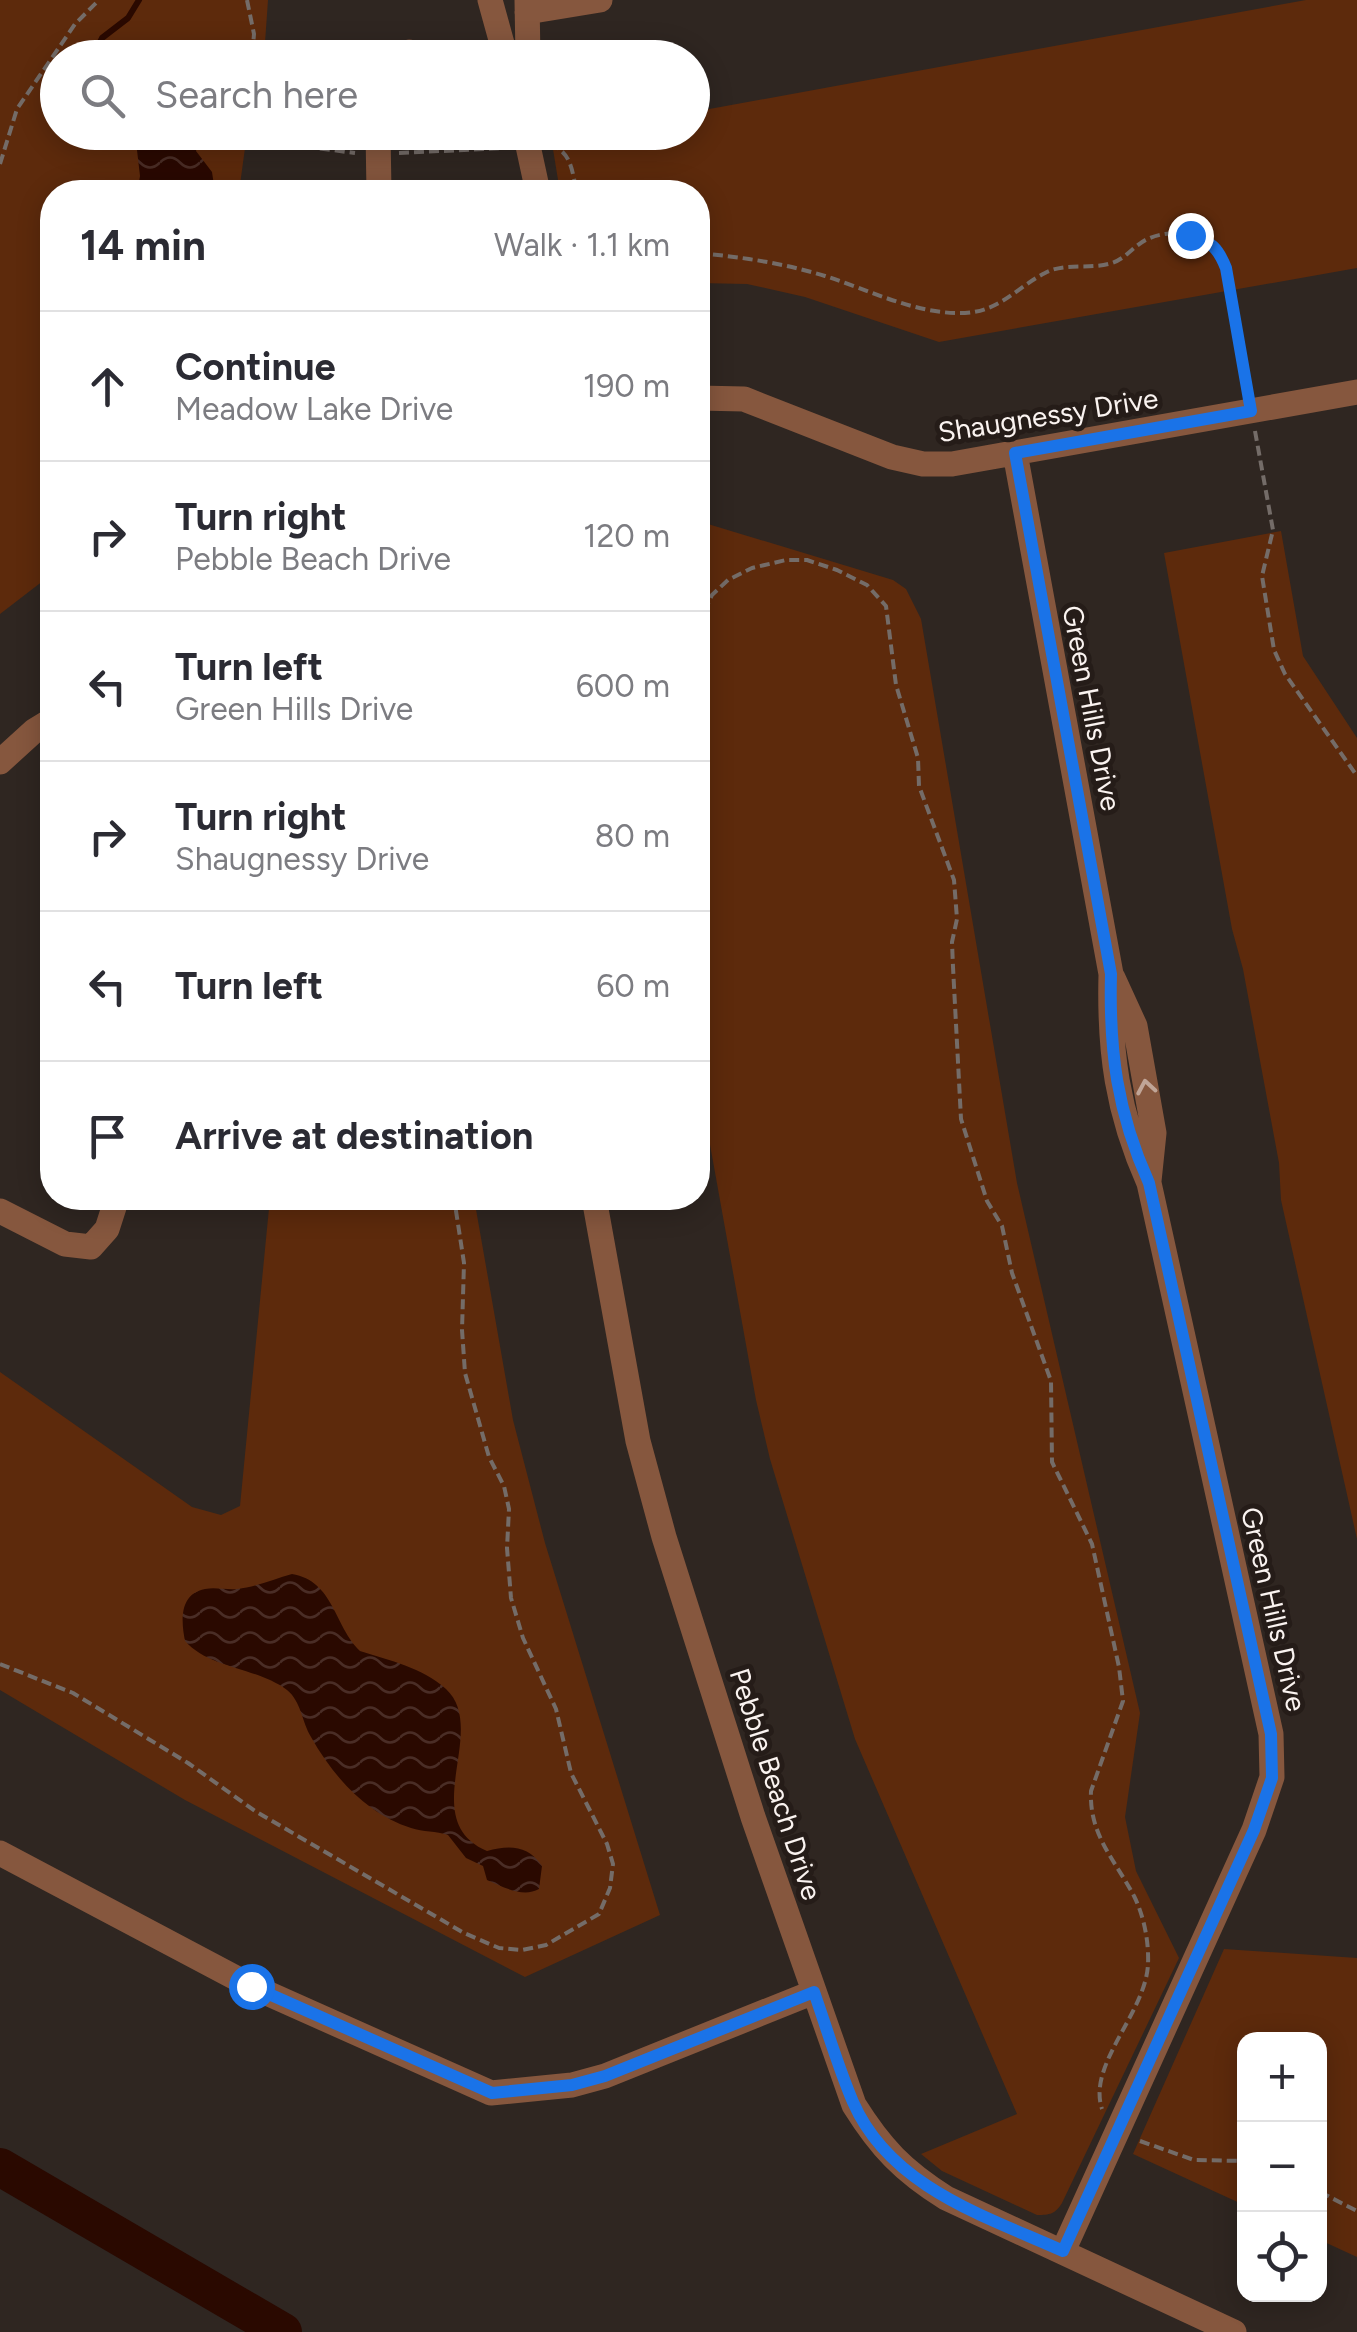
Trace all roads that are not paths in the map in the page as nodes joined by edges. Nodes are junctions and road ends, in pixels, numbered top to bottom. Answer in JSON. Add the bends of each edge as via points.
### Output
{"nodes":[{"id":1,"x":490,"y":0,"type":"edge"},
{"id":2,"x":600,"y":0,"type":"edge"},
{"id":3,"x":527,"y":6,"type":"edge"},
{"id":4,"x":501,"y":40,"type":"edge"},
{"id":5,"x":528,"y":40,"type":"edge"},
{"id":6,"x":379,"y":150,"type":"edge"},
{"id":7,"x":530,"y":150,"type":"edge"},
{"id":8,"x":379,"y":180,"type":"edge"},
{"id":9,"x":536,"y":180,"type":"edge"},
{"id":10,"x":1357,"y":392,"type":"edge"},
{"id":11,"x":710,"y":398,"type":"edge"},
{"id":12,"x":1015,"y":453,"type":"junction"},
{"id":13,"x":40,"y":727,"type":"edge"},
{"id":14,"x":0,"y":762,"type":"edge"},
{"id":15,"x":113,"y":1210,"type":"edge"},
{"id":16,"x":596,"y":1210,"type":"edge"},
{"id":17,"x":0,"y":1212,"type":"edge"},
{"id":18,"x":0,"y":1853,"type":"edge"},
{"id":19,"x":814,"y":1992,"type":"junction"},
{"id":20,"x":1063,"y":2251,"type":"junction"},
{"id":21,"x":1234,"y":2332,"type":"edge"}],
"edges":[{"from":1,"to":4,"type":"street"},
{"from":2,"to":3,"type":"street"},
{"from":3,"to":5,"type":"street"},
{"from":6,"to":8,"type":"street"},
{"from":7,"to":9,"type":"street"},
{"from":10,"to":12,"type":"street","name":"Shaugnessy Drive"},
{"from":11,"to":12,"type":"street","name":"Shaugnessy Drive","via":[[744,399],[923,464]]},
{"from":12,"to":20,"type":"street","name":"Green Hills Drive","via":[[1111,974],[1109,1035],[1128,1136],[1149,1183],[1271,1734],[1272,1778],[1254,1830]]},
{"from":13,"to":14,"type":"street"},
{"from":15,"to":17,"type":"street","via":[[91,1247],[65,1244]]},
{"from":16,"to":19,"type":"street","name":"Pebble Beach Drive","via":[[638,1441],[664,1537]]},
{"from":18,"to":19,"type":"street","via":[[251,1986],[492,2093],[605,2076]]},
{"from":19,"to":20,"type":"street","name":"Pebble Beach Drive","via":[[854,2105],[909,2175]]},
{"from":20,"to":21,"type":"street","name":"Pebble Beach Drive"}]}
